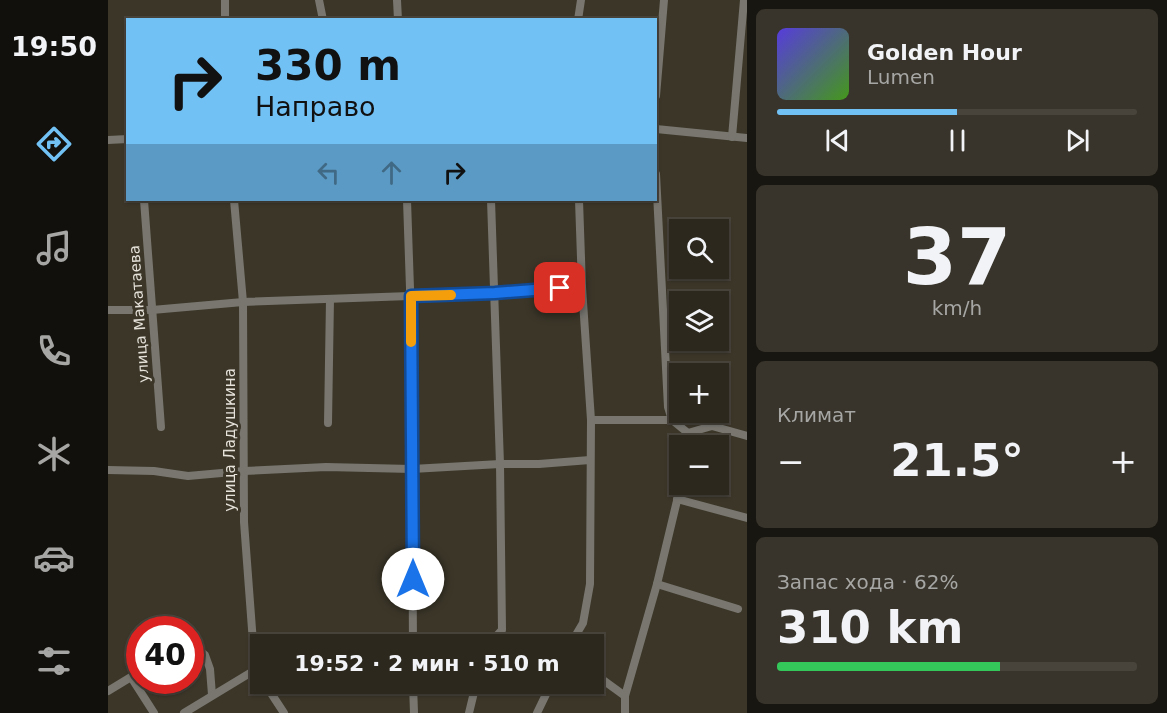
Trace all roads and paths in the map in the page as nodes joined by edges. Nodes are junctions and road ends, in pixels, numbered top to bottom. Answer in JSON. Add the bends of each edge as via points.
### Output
{"nodes":[{"id":1,"x":225,"y":0,"type":"edge"},
{"id":2,"x":319,"y":0,"type":"edge"},
{"id":3,"x":397,"y":0,"type":"edge"},
{"id":4,"x":581,"y":0,"type":"edge"},
{"id":5,"x":664,"y":0,"type":"edge"},
{"id":6,"x":744,"y":0,"type":"edge"},
{"id":7,"x":225,"y":18,"type":"edge"},
{"id":8,"x":323,"y":18,"type":"edge"},
{"id":9,"x":398,"y":18,"type":"edge"},
{"id":10,"x":578,"y":18,"type":"edge"},
{"id":11,"x":657,"y":84,"type":"edge"},
{"id":12,"x":657,"y":129,"type":"edge"},
{"id":13,"x":732,"y":136,"type":"junction"},
{"id":14,"x":747,"y":138,"type":"edge"},
{"id":15,"x":126,"y":139,"type":"edge"},
{"id":16,"x":108,"y":140,"type":"edge"},
{"id":17,"x":657,"y":193,"type":"edge"},
{"id":18,"x":144,"y":201,"type":"edge"},
{"id":19,"x":234,"y":201,"type":"edge"},
{"id":20,"x":407,"y":201,"type":"edge"},
{"id":21,"x":492,"y":201,"type":"edge"},
{"id":22,"x":579,"y":201,"type":"edge"},
{"id":23,"x":582,"y":286,"type":"junction"},
{"id":24,"x":495,"y":293,"type":"junction"},
{"id":25,"x":411,"y":296,"type":"junction"},
{"id":26,"x":330,"y":299,"type":"junction"},
{"id":27,"x":243,"y":302,"type":"junction"},
{"id":28,"x":108,"y":310,"type":"edge"},
{"id":29,"x":152,"y":310,"type":"junction"},
{"id":30,"x":669,"y":410,"type":"edge"},
{"id":31,"x":591,"y":420,"type":"junction"},
{"id":32,"x":669,"y":420,"type":"edge"},
{"id":33,"x":328,"y":423,"type":"dead end"},
{"id":34,"x":676,"y":423,"type":"edge"},
{"id":35,"x":161,"y":427,"type":"dead end"},
{"id":36,"x":688,"y":433,"type":"joint"},
{"id":37,"x":747,"y":436,"type":"edge"},
{"id":38,"x":591,"y":460,"type":"junction"},
{"id":39,"x":500,"y":464,"type":"junction"},
{"id":40,"x":412,"y":468,"type":"junction"},
{"id":41,"x":108,"y":470,"type":"edge"},
{"id":42,"x":244,"y":471,"type":"junction"},
{"id":43,"x":678,"y":495,"type":"edge"},
{"id":44,"x":677,"y":499,"type":"junction"},
{"id":45,"x":747,"y":518,"type":"edge"},
{"id":46,"x":657,"y":584,"type":"junction"},
{"id":47,"x":738,"y":609,"type":"dead end"},
{"id":48,"x":252,"y":634,"type":"edge"},
{"id":49,"x":413,"y":634,"type":"edge"},
{"id":50,"x":498,"y":634,"type":"edge"},
{"id":51,"x":576,"y":634,"type":"edge"},
{"id":52,"x":204,"y":654,"type":"edge"},
{"id":53,"x":250,"y":672,"type":"edge"},
{"id":54,"x":604,"y":681,"type":"edge"},
{"id":55,"x":108,"y":691,"type":"edge"},
{"id":56,"x":271,"y":694,"type":"edge"},
{"id":57,"x":414,"y":694,"type":"edge"},
{"id":58,"x":474,"y":694,"type":"edge"},
{"id":59,"x":546,"y":694,"type":"edge"},
{"id":60,"x":212,"y":695,"type":"junction"},
{"id":61,"x":626,"y":696,"type":"junction"},
{"id":62,"x":189,"y":711,"type":"edge"},
{"id":63,"x":154,"y":713,"type":"edge"},
{"id":64,"x":284,"y":713,"type":"edge"},
{"id":65,"x":414,"y":713,"type":"edge"},
{"id":66,"x":469,"y":713,"type":"edge"},
{"id":67,"x":537,"y":713,"type":"edge"},
{"id":68,"x":625,"y":713,"type":"edge"}],
"edges":[{"from":1,"to":7,"type":"street"},
{"from":2,"to":8,"type":"street"},
{"from":3,"to":9,"type":"street"},
{"from":4,"to":10,"type":"street"},
{"from":5,"to":11,"type":"street"},
{"from":6,"to":13,"type":"street"},
{"from":12,"to":13,"type":"street"},
{"from":13,"to":14,"type":"street"},
{"from":15,"to":16,"type":"street"},
{"from":17,"to":30,"type":"street"},
{"from":18,"to":29,"type":"street","name":"улица Макатаева"},
{"from":19,"to":27,"type":"street","name":"улица Ладушкина"},
{"from":20,"to":25,"type":"street"},
{"from":21,"to":24,"type":"street"},
{"from":22,"to":23,"type":"street"},
{"from":23,"to":24,"type":"street"},
{"from":23,"to":31,"type":"street"},
{"from":24,"to":25,"type":"street"},
{"from":24,"to":39,"type":"street"},
{"from":25,"to":26,"type":"street"},
{"from":25,"to":40,"type":"street"},
{"from":26,"to":27,"type":"street"},
{"from":26,"to":33,"type":"street"},
{"from":27,"to":29,"type":"street"},
{"from":27,"to":42,"type":"street","name":"улица Ладушкина"},
{"from":28,"to":29,"type":"street"},
{"from":29,"to":35,"type":"street","name":"улица Макатаева"},
{"from":31,"to":32,"type":"street"},
{"from":31,"to":38,"type":"street"},
{"from":34,"to":36,"type":"street"},
{"from":36,"to":37,"type":"street","via":[[712,426]]},
{"from":38,"to":39,"type":"street"},
{"from":38,"to":51,"type":"street","via":[[590,584],[583,623]]},
{"from":39,"to":40,"type":"street"},
{"from":39,"to":50,"type":"street","via":[[502,630]]},
{"from":40,"to":42,"type":"street"},
{"from":40,"to":49,"type":"street"},
{"from":41,"to":42,"type":"street","via":[[188,476]]},
{"from":42,"to":48,"type":"street","name":"улица Ладушкина"},
{"from":43,"to":44,"type":"street"},
{"from":44,"to":45,"type":"street"},
{"from":44,"to":46,"type":"street"},
{"from":46,"to":47,"type":"street"},
{"from":46,"to":61,"type":"street"},
{"from":52,"to":60,"type":"street","via":[[210,669]]},
{"from":53,"to":60,"type":"street"},
{"from":54,"to":61,"type":"street"},
{"from":55,"to":63,"type":"street","via":[[131,677]]},
{"from":56,"to":64,"type":"street"},
{"from":57,"to":65,"type":"street"},
{"from":58,"to":66,"type":"street"},
{"from":59,"to":67,"type":"street"},
{"from":60,"to":62,"type":"street"},
{"from":61,"to":68,"type":"street"}]}
